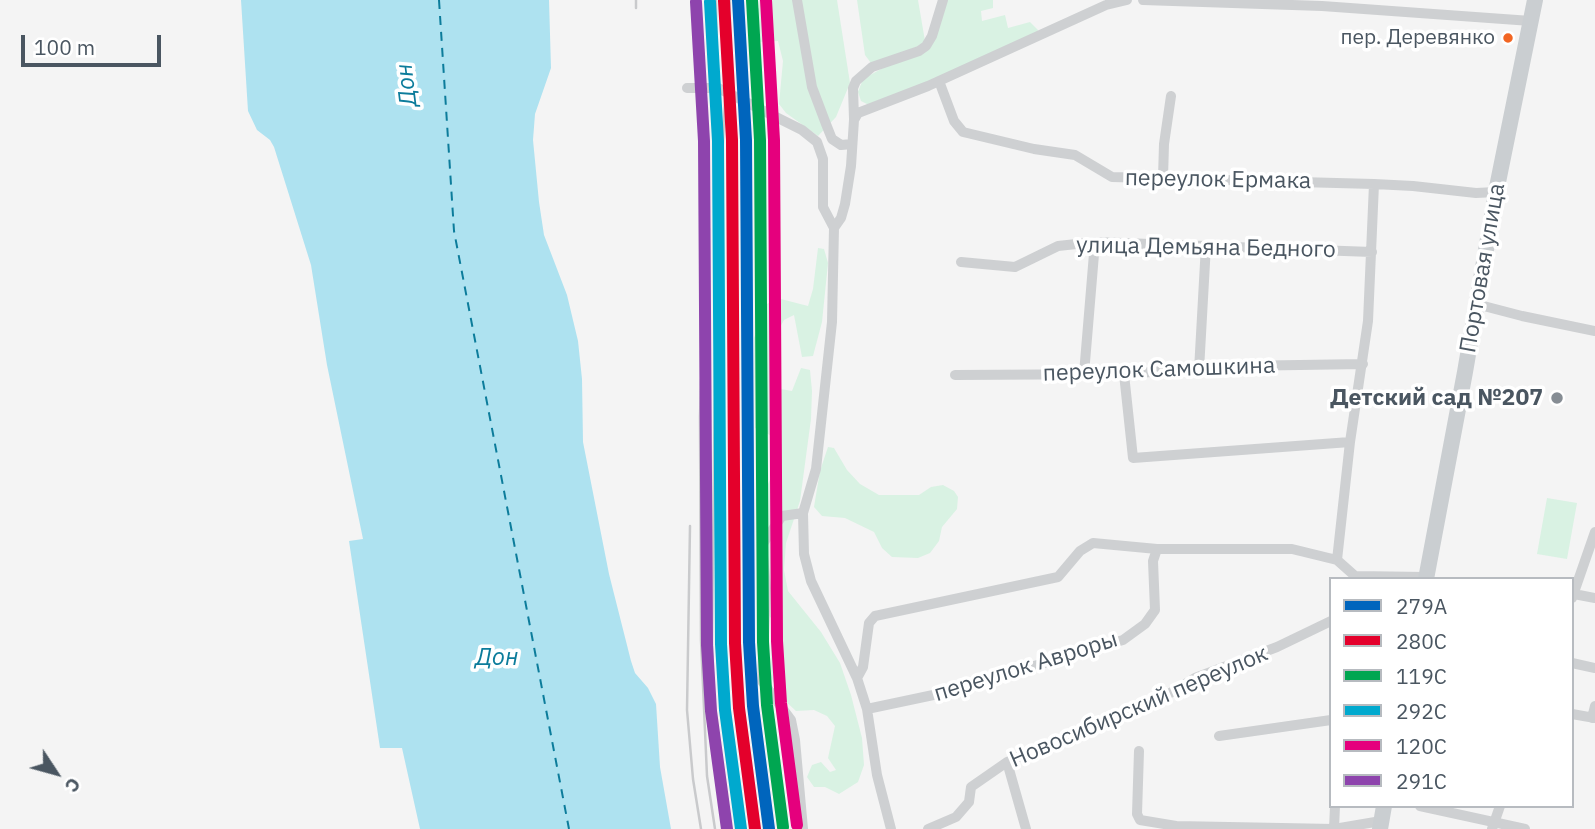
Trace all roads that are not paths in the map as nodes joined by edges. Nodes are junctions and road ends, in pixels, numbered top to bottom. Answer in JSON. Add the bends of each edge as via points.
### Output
{"nodes":[{"id":1,"x":797,"y":0,"type":"edge"},
{"id":2,"x":943,"y":0,"type":"edge"},
{"id":3,"x":1127,"y":0,"type":"edge"},
{"id":4,"x":1143,"y":0,"type":"edge"},
{"id":5,"x":1535,"y":0,"type":"edge"},
{"id":6,"x":1322,"y":3,"type":"edge"},
{"id":7,"x":1531,"y":21,"type":"junction"},
{"id":8,"x":939,"y":81,"type":"junction"},
{"id":9,"x":687,"y":88,"type":"dead end"},
{"id":10,"x":1171,"y":96,"type":"dead end"},
{"id":11,"x":856,"y":116,"type":"junction"},
{"id":12,"x":852,"y":144,"type":"junction"},
{"id":13,"x":1163,"y":178,"type":"junction"},
{"id":14,"x":1374,"y":184,"type":"junction"},
{"id":15,"x":1496,"y":192,"type":"junction"},
{"id":16,"x":834,"y":228,"type":"junction"},
{"id":17,"x":1095,"y":242,"type":"junction"},
{"id":18,"x":1206,"y":245,"type":"junction"},
{"id":19,"x":1372,"y":252,"type":"junction"},
{"id":20,"x":961,"y":262,"type":"dead end"},
{"id":21,"x":1476,"y":304,"type":"junction"},
{"id":22,"x":1595,"y":331,"type":"edge"},
{"id":23,"x":1363,"y":364,"type":"junction"},
{"id":24,"x":1199,"y":370,"type":"junction"},
{"id":25,"x":1084,"y":374,"type":"junction"},
{"id":26,"x":1124,"y":374,"type":"junction"},
{"id":27,"x":955,"y":375,"type":"dead end"},
{"id":28,"x":1350,"y":442,"type":"junction"},
{"id":29,"x":803,"y":513,"type":"junction"},
{"id":30,"x":1595,"y":532,"type":"edge"},
{"id":31,"x":1157,"y":549,"type":"junction"},
{"id":32,"x":1337,"y":560,"type":"junction"},
{"id":33,"x":1355,"y":577,"type":"edge"},
{"id":34,"x":1426,"y":577,"type":"edge"},
{"id":35,"x":1574,"y":593,"type":"edge"},
{"id":36,"x":1574,"y":596,"type":"edge"},
{"id":37,"x":1595,"y":598,"type":"edge"},
{"id":38,"x":1329,"y":622,"type":"edge"},
{"id":39,"x":1574,"y":663,"type":"edge"},
{"id":40,"x":1595,"y":668,"type":"edge"},
{"id":41,"x":857,"y":678,"type":"junction"},
{"id":42,"x":1595,"y":706,"type":"edge"},
{"id":43,"x":867,"y":709,"type":"junction"},
{"id":44,"x":1574,"y":714,"type":"edge"},
{"id":45,"x":1593,"y":718,"type":"edge"},
{"id":46,"x":1329,"y":720,"type":"edge"},
{"id":47,"x":1219,"y":736,"type":"dead end"},
{"id":48,"x":1139,"y":751,"type":"dead end"},
{"id":49,"x":1007,"y":762,"type":"junction"},
{"id":50,"x":1335,"y":808,"type":"edge"},
{"id":51,"x":1427,"y":808,"type":"edge"},
{"id":52,"x":1499,"y":808,"type":"edge"},
{"id":53,"x":1382,"y":819,"type":"edge"},
{"id":54,"x":1493,"y":826,"type":"edge"},
{"id":55,"x":1175,"y":827,"type":"edge"},
{"id":56,"x":803,"y":829,"type":"edge"},
{"id":57,"x":891,"y":829,"type":"edge"},
{"id":58,"x":928,"y":829,"type":"edge"},
{"id":59,"x":1026,"y":829,"type":"edge"},
{"id":60,"x":1334,"y":829,"type":"edge"},
{"id":61,"x":1525,"y":829,"type":"edge"}],
"edges":[{"from":1,"to":12,"type":"street","via":[[812,87],[826,124],[832,139],[841,145]]},
{"from":2,"to":11,"type":"street","via":[[926,46],[873,68],[856,81]]},
{"from":3,"to":8,"type":"street","via":[[1106,5]]},
{"from":4,"to":6,"type":"street"},
{"from":5,"to":7,"type":"main road","name":"Портовая улица"},
{"from":6,"to":7,"type":"street"},
{"from":7,"to":15,"type":"main road","name":"Портовая улица"},
{"from":8,"to":11,"type":"street"},
{"from":8,"to":13,"type":"street","name":"переулок Ермака","via":[[963,132],[1074,155],[1112,177]]},
{"from":9,"to":16,"type":"street","via":[[718,88],[817,142],[823,159],[823,207]]},
{"from":10,"to":13,"type":"street"},
{"from":11,"to":12,"type":"street"},
{"from":12,"to":16,"type":"street","via":[[845,204]]},
{"from":13,"to":14,"type":"street","name":"переулок Ермака"},
{"from":14,"to":15,"type":"street","name":"переулок Ермака"},
{"from":14,"to":19,"type":"street"},
{"from":15,"to":21,"type":"main road","name":"Портовая улица"},
{"from":16,"to":29,"type":"street","via":[[832,322],[816,469]]},
{"from":17,"to":18,"type":"street","name":"улица Демьяна Бедного"},
{"from":17,"to":20,"type":"street","name":"улица Демьяна Бедного","via":[[1058,246],[1015,267]]},
{"from":17,"to":25,"type":"street"},
{"from":18,"to":19,"type":"street","name":"улица Демьяна Бедного"},
{"from":18,"to":24,"type":"street"},
{"from":19,"to":23,"type":"street"},
{"from":21,"to":22,"type":"street"},
{"from":21,"to":34,"type":"main road","name":"Портовая улица"},
{"from":23,"to":24,"type":"street","name":"переулок Самошкина"},
{"from":23,"to":28,"type":"street"},
{"from":24,"to":26,"type":"street","name":"переулок Самошкина"},
{"from":25,"to":26,"type":"street","name":"переулок Самошкина"},
{"from":25,"to":27,"type":"street","name":"переулок Самошкина"},
{"from":26,"to":28,"type":"street","via":[[1133,458]]},
{"from":28,"to":32,"type":"street"},
{"from":29,"to":41,"type":"street","via":[[804,554],[811,581]]},
{"from":29,"to":56,"type":"street","via":[[782,516],[762,545],[766,588],[762,681],[791,720]]},
{"from":30,"to":35,"type":"street"},
{"from":31,"to":32,"type":"street","via":[[1292,549]]},
{"from":31,"to":41,"type":"street","via":[[1093,543],[1058,577],[875,616],[869,623],[863,667]]},
{"from":31,"to":43,"type":"street","name":"переулок Авроры","via":[[1153,561],[1155,610],[1123,640],[938,694]]},
{"from":32,"to":33,"type":"street"},
{"from":36,"to":37,"type":"street"},
{"from":38,"to":49,"type":"street","name":"Новосибирский переулок","via":[[1195,678],[1152,704]]},
{"from":39,"to":40,"type":"street"},
{"from":41,"to":43,"type":"street"},
{"from":42,"to":45,"type":"street"},
{"from":43,"to":57,"type":"street"},
{"from":44,"to":45,"type":"street"},
{"from":46,"to":47,"type":"street"},
{"from":48,"to":55,"type":"street","via":[[1137,814],[1140,820]]},
{"from":49,"to":58,"type":"street","name":"Новосибирский переулок","via":[[971,787],[969,802],[956,817]]},
{"from":49,"to":59,"type":"street"},
{"from":50,"to":60,"type":"street"},
{"from":51,"to":54,"type":"street"},
{"from":52,"to":54,"type":"street"},
{"from":53,"to":60,"type":"street"},
{"from":54,"to":61,"type":"street"},
{"from":55,"to":60,"type":"street"}]}
